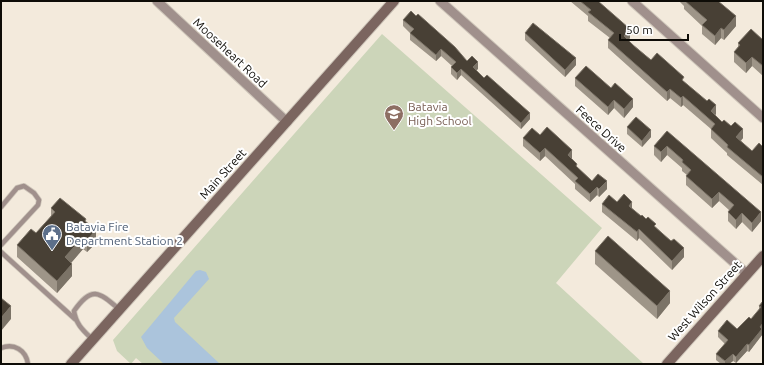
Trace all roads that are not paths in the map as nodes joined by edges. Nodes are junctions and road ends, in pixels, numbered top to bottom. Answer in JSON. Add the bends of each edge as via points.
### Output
{"nodes":[{"id":1,"x":157,"y":1,"type":"edge"},
{"id":2,"x":394,"y":1,"type":"edge"},
{"id":3,"x":440,"y":1,"type":"edge"},
{"id":4,"x":632,"y":1,"type":"edge"},
{"id":5,"x":763,"y":118,"type":"edge"},
{"id":6,"x":287,"y":122,"type":"junction"},
{"id":7,"x":1,"y":207,"type":"edge"},
{"id":8,"x":1,"y":245,"type":"edge"},
{"id":9,"x":1,"y":252,"type":"edge"},
{"id":10,"x":763,"y":256,"type":"edge"},
{"id":11,"x":747,"y":274,"type":"junction"},
{"id":12,"x":120,"y":310,"type":"junction"},
{"id":13,"x":75,"y":319,"type":"junction"},
{"id":14,"x":93,"y":340,"type":"junction"},
{"id":15,"x":1,"y":348,"type":"edge"},
{"id":16,"x":28,"y":364,"type":"edge"},
{"id":17,"x":72,"y":364,"type":"edge"},
{"id":18,"x":667,"y":364,"type":"edge"}],
"edges":[{"from":1,"to":6,"type":"street","name":"Mooseheart Road"},
{"from":2,"to":6,"type":"main road","name":"Main Street"},
{"from":3,"to":11,"type":"street","name":"Feece Drive"},
{"from":4,"to":5,"type":"street"},
{"from":6,"to":12,"type":"main road","name":"Main Street"},
{"from":7,"to":8,"type":"lane","via":[[17,188],[24,186],[34,192],[39,200],[38,205]]},
{"from":9,"to":13,"type":"lane"},
{"from":10,"to":11,"type":"main road","name":"West Wilson Street"},
{"from":11,"to":18,"type":"main road","name":"West Wilson Street"},
{"from":12,"to":13,"type":"lane","via":[[102,295],[94,294],[87,296],[80,304],[74,312]]},
{"from":12,"to":14,"type":"main road","name":"Main Street"},
{"from":13,"to":14,"type":"lane"},
{"from":14,"to":17,"type":"main road","name":"Main Street"},
{"from":15,"to":16,"type":"lane","via":[[7,346],[21,349]]}]}
